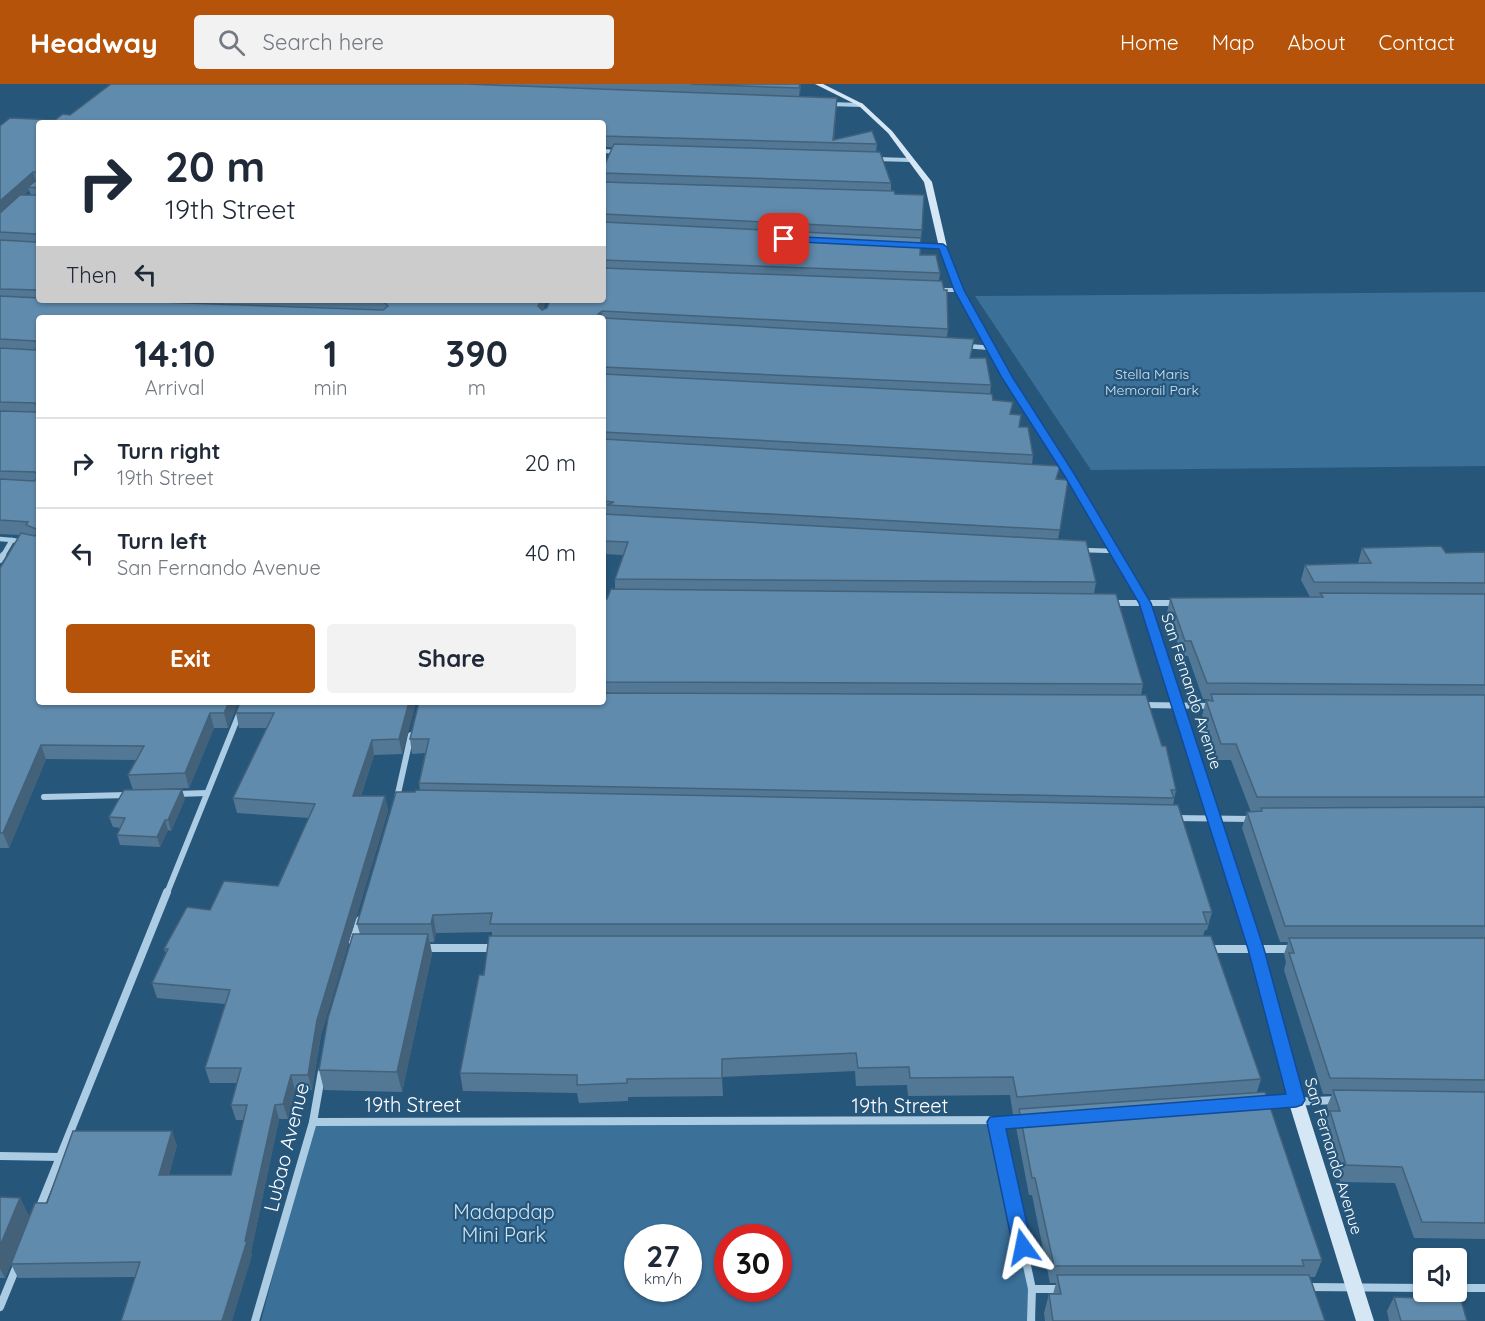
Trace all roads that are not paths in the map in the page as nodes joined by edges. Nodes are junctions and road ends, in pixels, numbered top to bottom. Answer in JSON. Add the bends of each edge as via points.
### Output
{"nodes":[{"id":1,"x":818,"y":84,"type":"edge"},
{"id":2,"x":826,"y":104,"type":"edge"},
{"id":3,"x":861,"y":105,"type":"junction"},
{"id":4,"x":606,"y":151,"type":"edge"},
{"id":5,"x":611,"y":152,"type":"junction"},
{"id":6,"x":623,"y":152,"type":"edge"},
{"id":7,"x":873,"y":159,"type":"edge"},
{"id":8,"x":909,"y":160,"type":"junction"},
{"id":9,"x":607,"y":162,"type":"edge"},
{"id":10,"x":920,"y":199,"type":"edge"},
{"id":11,"x":932,"y":200,"type":"junction"},
{"id":12,"x":908,"y":245,"type":"edge"},
{"id":13,"x":943,"y":247,"type":"junction"},
{"id":14,"x":935,"y":290,"type":"edge"},
{"id":15,"x":959,"y":290,"type":"junction"},
{"id":16,"x":957,"y":346,"type":"edge"},
{"id":17,"x":992,"y":348,"type":"junction"},
{"id":18,"x":1013,"y":403,"type":"edge"},
{"id":19,"x":1025,"y":404,"type":"junction"},
{"id":20,"x":1058,"y":474,"type":"edge"},
{"id":21,"x":1070,"y":475,"type":"junction"},
{"id":22,"x":0,"y":539,"type":"edge"},
{"id":23,"x":12,"y":540,"type":"junction"},
{"id":24,"x":36,"y":544,"type":"edge"},
{"id":25,"x":1078,"y":549,"type":"edge"},
{"id":26,"x":1114,"y":551,"type":"junction"},
{"id":27,"x":0,"y":560,"type":"edge"},
{"id":28,"x":1098,"y":603,"type":"edge"},
{"id":29,"x":1145,"y":603,"type":"junction"},
{"id":30,"x":1180,"y":603,"type":"edge"},
{"id":31,"x":243,"y":705,"type":"edge"},
{"id":32,"x":1131,"y":705,"type":"edge"},
{"id":33,"x":1177,"y":706,"type":"junction"},
{"id":34,"x":1225,"y":706,"type":"edge"},
{"id":35,"x":414,"y":724,"type":"edge"},
{"id":36,"x":207,"y":793,"type":"junction"},
{"id":37,"x":172,"y":794,"type":"edge"},
{"id":38,"x":137,"y":795,"type":"edge"},
{"id":39,"x":44,"y":797,"type":"dead end"},
{"id":40,"x":408,"y":802,"type":"edge"},
{"id":41,"x":1167,"y":818,"type":"edge"},
{"id":42,"x":1215,"y":819,"type":"junction"},
{"id":43,"x":1262,"y":819,"type":"edge"},
{"id":44,"x":362,"y":914,"type":"edge"},
{"id":45,"x":363,"y":948,"type":"edge"},
{"id":46,"x":411,"y":948,"type":"edge"},
{"id":47,"x":506,"y":948,"type":"edge"},
{"id":48,"x":1196,"y":949,"type":"edge"},
{"id":49,"x":1256,"y":949,"type":"junction"},
{"id":50,"x":1302,"y":949,"type":"edge"},
{"id":51,"x":324,"y":1058,"type":"edge"},
{"id":52,"x":1296,"y":1100,"type":"junction"},
{"id":53,"x":1343,"y":1101,"type":"edge"},
{"id":54,"x":1250,"y":1104,"type":"edge"},
{"id":55,"x":1031,"y":1120,"type":"edge"},
{"id":56,"x":313,"y":1122,"type":"junction"},
{"id":57,"x":996,"y":1122,"type":"junction"},
{"id":58,"x":0,"y":1156,"type":"edge"},
{"id":59,"x":60,"y":1158,"type":"junction"},
{"id":60,"x":34,"y":1222,"type":"edge"},
{"id":61,"x":21,"y":1254,"type":"edge"},
{"id":62,"x":1298,"y":1287,"type":"edge"},
{"id":63,"x":1356,"y":1287,"type":"junction"},
{"id":64,"x":1413,"y":1288,"type":"edge"},
{"id":65,"x":1467,"y":1288,"type":"edge"},
{"id":66,"x":1485,"y":1288,"type":"edge"},
{"id":67,"x":1032,"y":1289,"type":"junction"},
{"id":68,"x":1066,"y":1289,"type":"edge"},
{"id":69,"x":0,"y":1307,"type":"edge"},
{"id":70,"x":255,"y":1321,"type":"edge"},
{"id":71,"x":1031,"y":1321,"type":"edge"},
{"id":72,"x":1365,"y":1321,"type":"edge"}],
"edges":[{"from":1,"to":3,"type":"main road","name":"San Fernando Avenue"},
{"from":2,"to":3,"type":"street"},
{"from":3,"to":8,"type":"main road","name":"San Fernando Avenue","via":[[890,132]]},
{"from":4,"to":5,"type":"street"},
{"from":5,"to":6,"type":"street"},
{"from":5,"to":9,"type":"street"},
{"from":7,"to":8,"type":"street"},
{"from":8,"to":11,"type":"main road","name":"San Fernando Avenue","via":[[928,182]]},
{"from":10,"to":11,"type":"street"},
{"from":11,"to":13,"type":"main road","name":"San Fernando Avenue"},
{"from":12,"to":13,"type":"street"},
{"from":13,"to":15,"type":"main road","name":"San Fernando Avenue"},
{"from":14,"to":15,"type":"street"},
{"from":15,"to":17,"type":"main road","name":"San Fernando Avenue"},
{"from":16,"to":17,"type":"street"},
{"from":17,"to":19,"type":"main road","name":"San Fernando Avenue"},
{"from":18,"to":19,"type":"street"},
{"from":19,"to":21,"type":"main road","name":"San Fernando Avenue"},
{"from":20,"to":21,"type":"street"},
{"from":21,"to":26,"type":"main road","name":"San Fernando Avenue"},
{"from":22,"to":23,"type":"street"},
{"from":23,"to":24,"type":"street"},
{"from":23,"to":27,"type":"street"},
{"from":25,"to":26,"type":"street"},
{"from":26,"to":29,"type":"main road","name":"San Fernando Avenue"},
{"from":28,"to":29,"type":"street"},
{"from":29,"to":30,"type":"street"},
{"from":29,"to":33,"type":"main road","name":"San Fernando Avenue"},
{"from":31,"to":36,"type":"street"},
{"from":32,"to":33,"type":"street"},
{"from":33,"to":34,"type":"street"},
{"from":33,"to":42,"type":"main road","name":"San Fernando Avenue"},
{"from":35,"to":40,"type":"street","via":[[396,802]]},
{"from":36,"to":37,"type":"street"},
{"from":36,"to":59,"type":"street"},
{"from":38,"to":39,"type":"street"},
{"from":41,"to":42,"type":"street"},
{"from":42,"to":43,"type":"street"},
{"from":42,"to":49,"type":"main road","name":"San Fernando Avenue"},
{"from":44,"to":45,"type":"street","via":[[352,948]]},
{"from":46,"to":47,"type":"street"},
{"from":48,"to":49,"type":"street"},
{"from":49,"to":50,"type":"street"},
{"from":49,"to":52,"type":"main road","name":"San Fernando Avenue"},
{"from":51,"to":56,"type":"street","name":"Lubao Avenue"},
{"from":52,"to":53,"type":"street"},
{"from":52,"to":54,"type":"street"},
{"from":52,"to":63,"type":"main road","name":"San Fernando Avenue"},
{"from":55,"to":57,"type":"street","name":"19th Street"},
{"from":56,"to":57,"type":"street","name":"19th Street"},
{"from":56,"to":70,"type":"street","name":"Lubao Avenue"},
{"from":57,"to":67,"type":"street"},
{"from":58,"to":59,"type":"street"},
{"from":59,"to":60,"type":"street"},
{"from":61,"to":69,"type":"street"},
{"from":62,"to":63,"type":"street"},
{"from":63,"to":64,"type":"street"},
{"from":63,"to":72,"type":"main road","name":"San Fernando Avenue"},
{"from":65,"to":66,"type":"street"},
{"from":67,"to":68,"type":"street"},
{"from":67,"to":71,"type":"street"}]}
